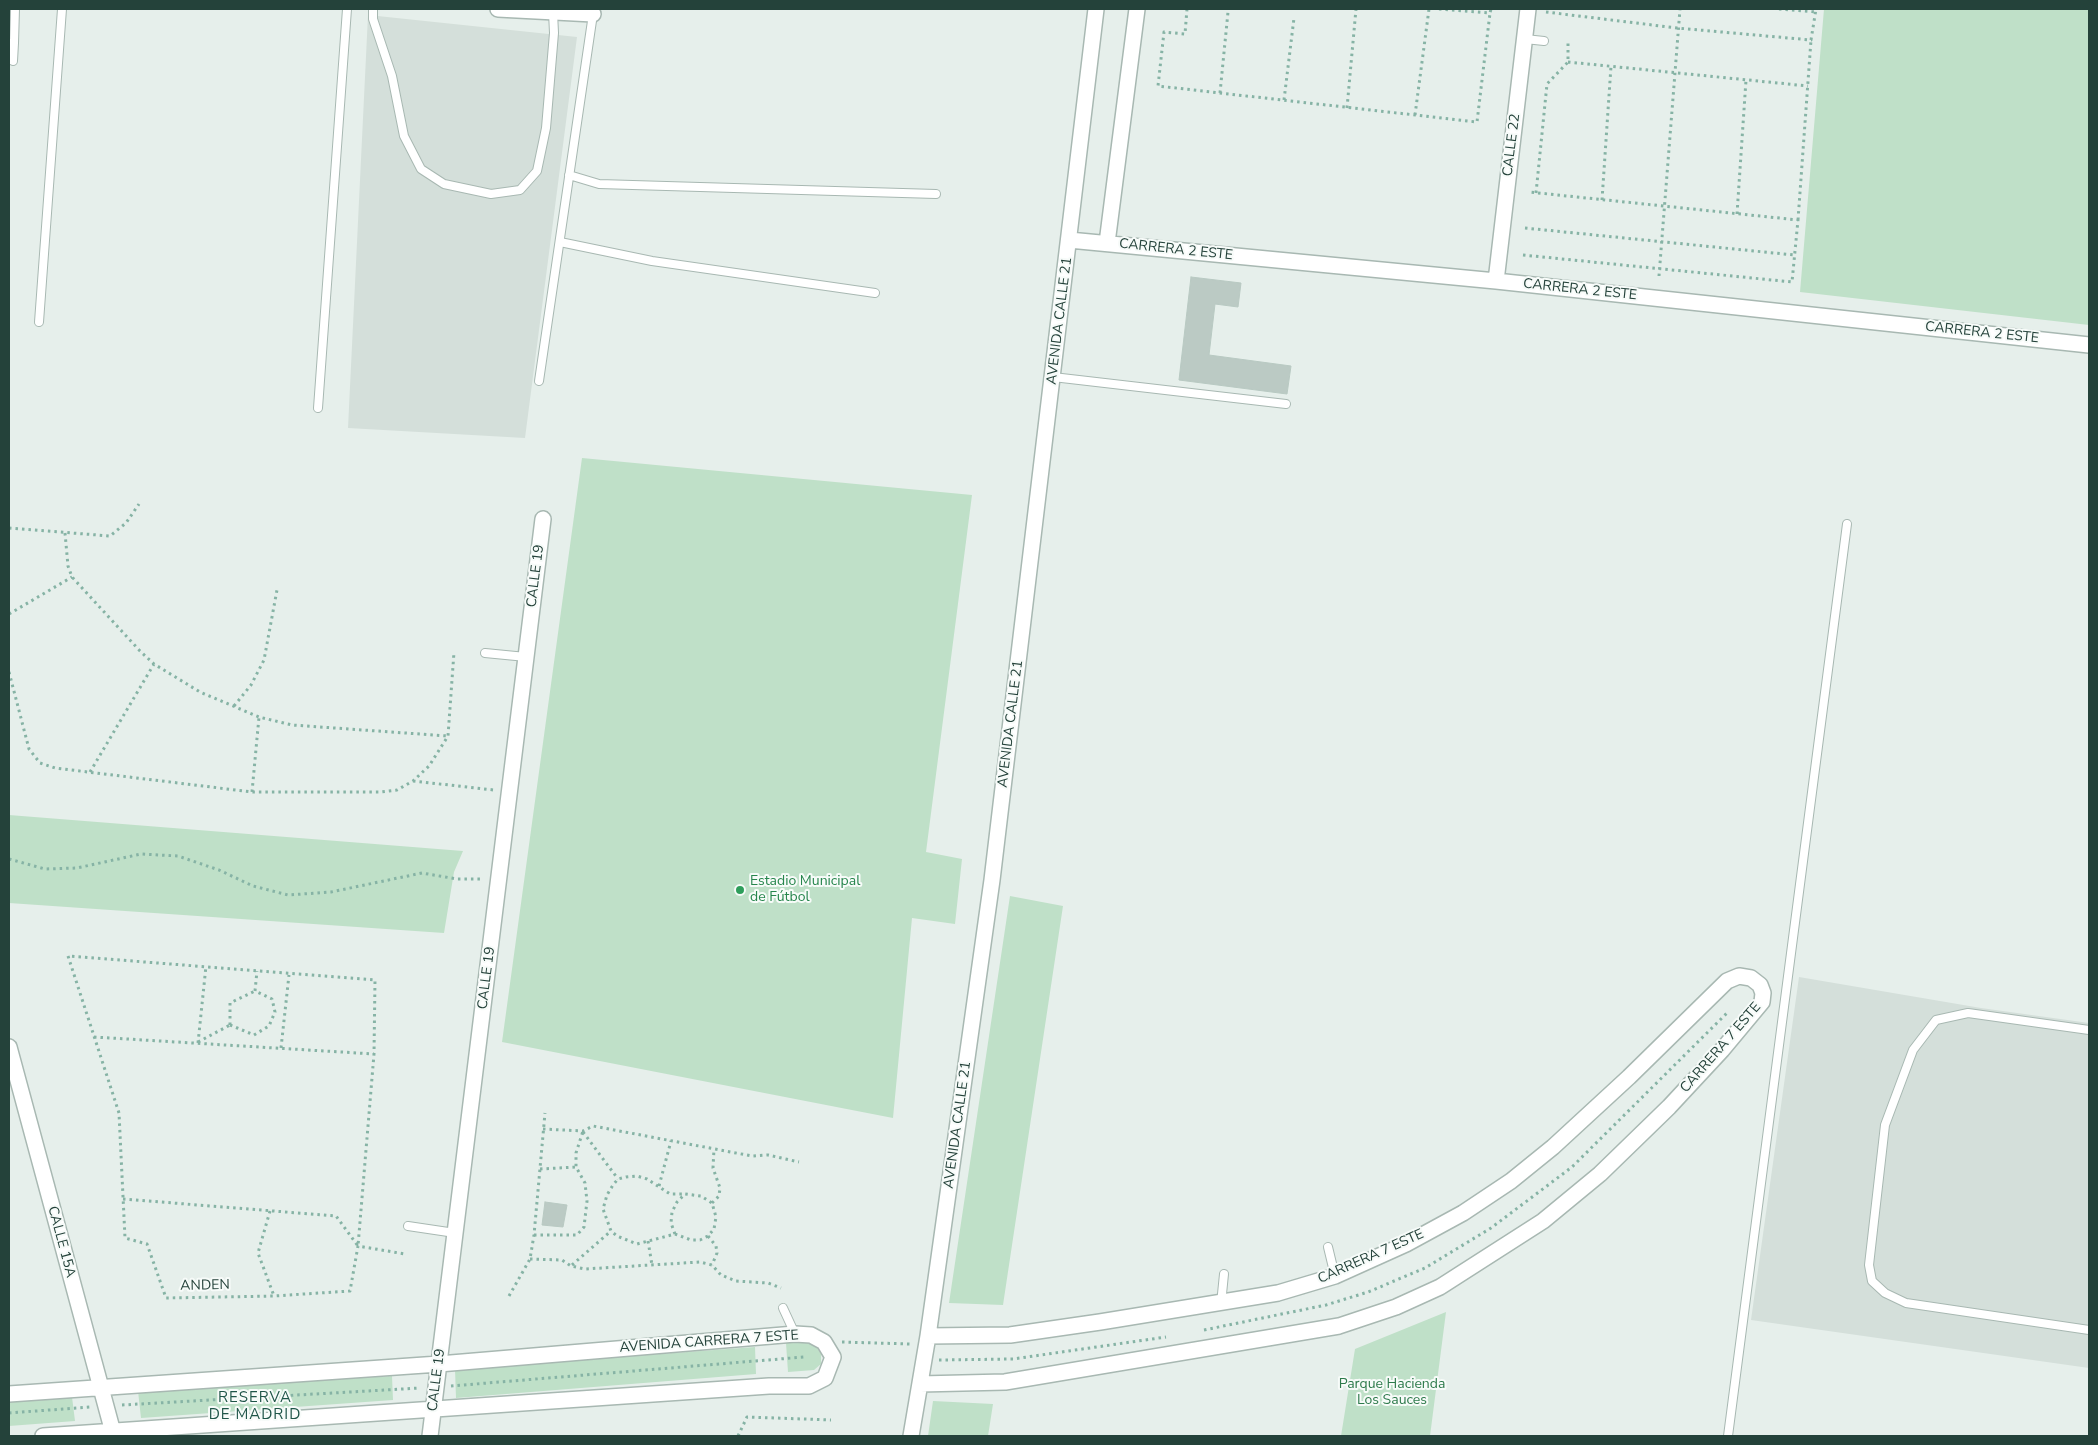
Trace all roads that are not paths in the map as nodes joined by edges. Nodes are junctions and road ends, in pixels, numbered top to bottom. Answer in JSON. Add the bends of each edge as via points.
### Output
{"nodes":[{"id":1,"x":15,"y":9,"type":"edge"},
{"id":2,"x":62,"y":9,"type":"edge"},
{"id":3,"x":347,"y":9,"type":"edge"},
{"id":4,"x":373,"y":9,"type":"edge"},
{"id":5,"x":498,"y":9,"type":"edge"},
{"id":6,"x":507,"y":9,"type":"edge"},
{"id":7,"x":1096,"y":9,"type":"edge"},
{"id":8,"x":1137,"y":9,"type":"edge"},
{"id":9,"x":1528,"y":9,"type":"edge"},
{"id":10,"x":553,"y":12,"type":"junction"},
{"id":11,"x":593,"y":14,"type":"joint"},
{"id":12,"x":1525,"y":39,"type":"junction"},
{"id":13,"x":1544,"y":40,"type":"dead end"},
{"id":14,"x":11,"y":43,"type":"edge"},
{"id":15,"x":14,"y":61,"type":"dead end"},
{"id":16,"x":569,"y":175,"type":"junction"},
{"id":17,"x":936,"y":194,"type":"dead end"},
{"id":18,"x":1069,"y":240,"type":"junction"},
{"id":19,"x":560,"y":242,"type":"junction"},
{"id":20,"x":1107,"y":243,"type":"junction"},
{"id":21,"x":1496,"y":281,"type":"junction"},
{"id":22,"x":875,"y":293,"type":"dead end"},
{"id":23,"x":39,"y":322,"type":"dead end"},
{"id":24,"x":2089,"y":345,"type":"edge"},
{"id":25,"x":1053,"y":377,"type":"junction"},
{"id":26,"x":539,"y":381,"type":"dead end"},
{"id":27,"x":1286,"y":404,"type":"dead end"},
{"id":28,"x":318,"y":408,"type":"dead end"},
{"id":29,"x":543,"y":519,"type":"dead end"},
{"id":30,"x":1847,"y":524,"type":"dead end"},
{"id":31,"x":485,"y":652,"type":"dead end"},
{"id":32,"x":526,"y":657,"type":"junction"},
{"id":33,"x":2089,"y":1030,"type":"edge"},
{"id":34,"x":9,"y":1047,"type":"edge"},
{"id":35,"x":408,"y":1226,"type":"dead end"},
{"id":36,"x":456,"y":1233,"type":"junction"},
{"id":37,"x":1328,"y":1247,"type":"dead end"},
{"id":38,"x":1224,"y":1274,"type":"dead end"},
{"id":39,"x":1336,"y":1276,"type":"junction"},
{"id":40,"x":1222,"y":1304,"type":"junction"},
{"id":41,"x":783,"y":1308,"type":"dead end"},
{"id":42,"x":2089,"y":1330,"type":"edge"},
{"id":43,"x":795,"y":1334,"type":"junction"},
{"id":44,"x":927,"y":1340,"type":"junction"},
{"id":45,"x":439,"y":1364,"type":"junction"},
{"id":46,"x":920,"y":1384,"type":"junction"},
{"id":47,"x":102,"y":1388,"type":"junction"},
{"id":48,"x":9,"y":1394,"type":"edge"},
{"id":49,"x":434,"y":1409,"type":"junction"},
{"id":50,"x":113,"y":1433,"type":"edge"},
{"id":51,"x":43,"y":1436,"type":"edge"},
{"id":52,"x":430,"y":1436,"type":"edge"},
{"id":53,"x":910,"y":1436,"type":"edge"},
{"id":54,"x":1728,"y":1436,"type":"edge"}],
"edges":[{"from":1,"to":14,"type":"lane"},
{"from":2,"to":23,"type":"lane"},
{"from":3,"to":28,"type":"lane"},
{"from":4,"to":10,"type":"lane","via":[[392,76],[404,136],[421,169],[444,184],[491,194],[520,190],[538,171],[546,128]]},
{"from":5,"to":6,"type":"street"},
{"from":6,"to":10,"type":"street"},
{"from":7,"to":18,"type":"street","name":"AVENIDA CALLE 21"},
{"from":8,"to":20,"type":"street"},
{"from":9,"to":12,"type":"street","name":"CALLE 22"},
{"from":10,"to":11,"type":"street"},
{"from":11,"to":16,"type":"lane"},
{"from":12,"to":13,"type":"lane"},
{"from":12,"to":21,"type":"street","name":"CALLE 22"},
{"from":14,"to":15,"type":"lane"},
{"from":16,"to":17,"type":"lane","via":[[599,184]]},
{"from":16,"to":19,"type":"lane"},
{"from":18,"to":20,"type":"street","name":"CARRERA 2 ESTE"},
{"from":18,"to":25,"type":"street","name":"AVENIDA CALLE 21"},
{"from":19,"to":22,"type":"lane","via":[[652,261]]},
{"from":19,"to":26,"type":"lane"},
{"from":20,"to":21,"type":"street","name":"CARRERA 2 ESTE"},
{"from":21,"to":24,"type":"street","name":"CARRERA 2 ESTE"},
{"from":25,"to":27,"type":"lane"},
{"from":25,"to":44,"type":"street","name":"AVENIDA CALLE 21","via":[[991,890]]},
{"from":29,"to":32,"type":"street","name":"CALLE 19"},
{"from":30,"to":54,"type":"lane"},
{"from":31,"to":32,"type":"lane"},
{"from":32,"to":36,"type":"street","name":"CALLE 19"},
{"from":33,"to":42,"type":"lane","via":[[1968,1013],[1936,1020],[1913,1050],[1885,1125],[1869,1265],[1872,1282],[1885,1293],[1906,1303]]},
{"from":34,"to":47,"type":"street","name":"CALLE 15A"},
{"from":35,"to":36,"type":"lane"},
{"from":36,"to":45,"type":"street","name":"CALLE 19"},
{"from":37,"to":39,"type":"lane"},
{"from":38,"to":40,"type":"lane"},
{"from":39,"to":40,"type":"street","name":"CARRERA 7 ESTE","via":[[1278,1293]]},
{"from":39,"to":46,"type":"street","name":"CARRERA 7 ESTE","via":[[1406,1244],[1463,1213],[1511,1181],[1553,1148],[1727,981],[1739,976],[1751,978],[1760,985],[1762,1002],[1722,1050],[1669,1108],[1600,1174],[1543,1221],[1440,1287],[1396,1307],[1339,1326],[1005,1382]]},
{"from":40,"to":44,"type":"street","name":"CARRERA 7 ESTE","via":[[1010,1335]]},
{"from":41,"to":43,"type":"lane"},
{"from":43,"to":45,"type":"street","name":"AVENIDA CARRERA 7 ESTE"},
{"from":43,"to":49,"type":"street","name":"AVENIDA CARRERA 7 ESTE","via":[[811,1335],[824,1342],[833,1357],[826,1378],[809,1386]]},
{"from":44,"to":46,"type":"street","name":"AVENIDA CALLE 21"},
{"from":45,"to":47,"type":"street","name":"AVENIDA CARRERA 7 ESTE"},
{"from":45,"to":49,"type":"street","name":"CALLE 19"},
{"from":46,"to":53,"type":"street","name":"AVENIDA CALLE 21"},
{"from":47,"to":48,"type":"street","name":"AVENIDA CARRERA 7 ESTE"},
{"from":47,"to":50,"type":"street","name":"CALLE 15A"},
{"from":49,"to":50,"type":"street"},
{"from":49,"to":52,"type":"street","name":"CALLE 19"},
{"from":50,"to":51,"type":"street"}]}
